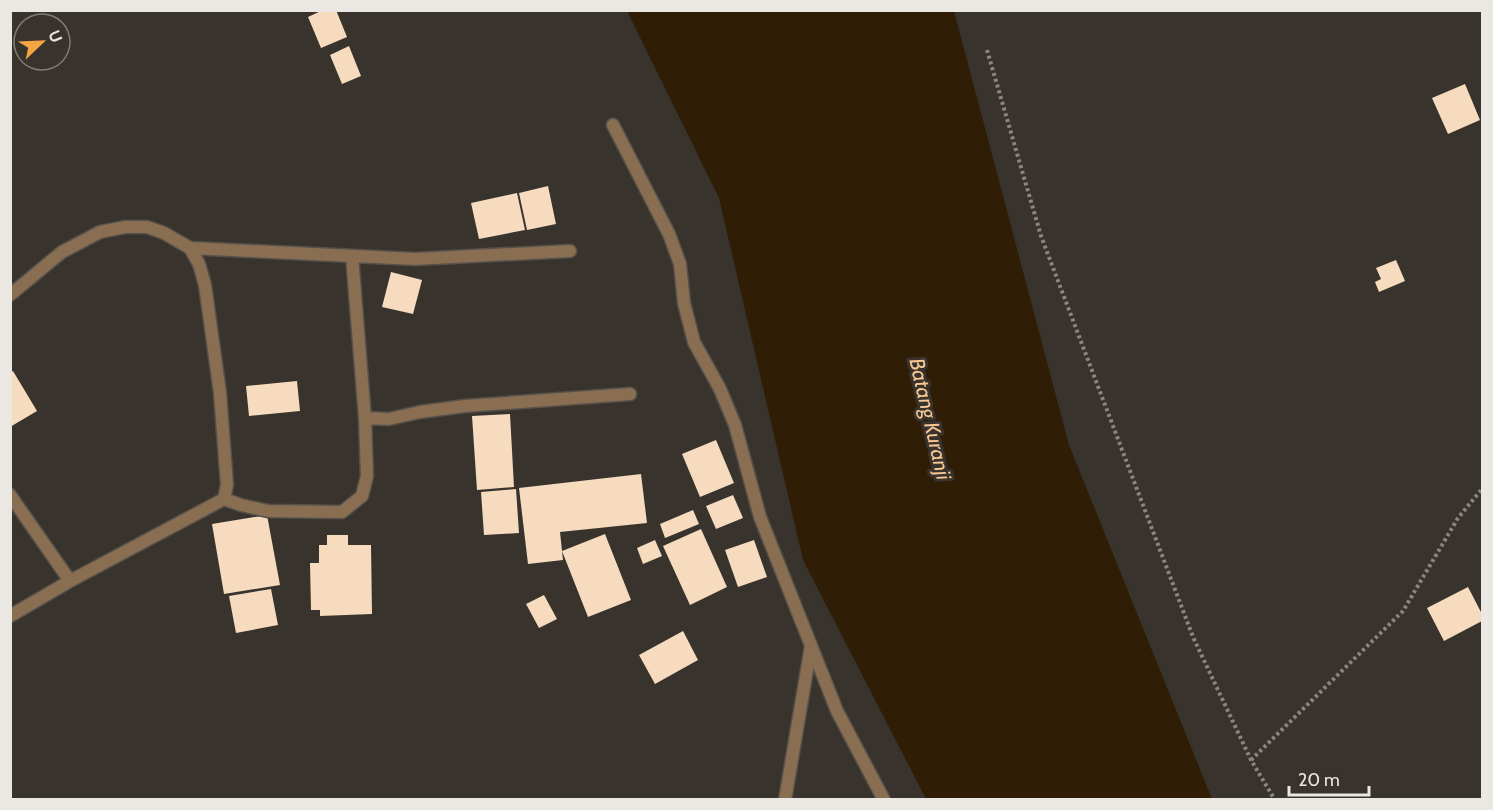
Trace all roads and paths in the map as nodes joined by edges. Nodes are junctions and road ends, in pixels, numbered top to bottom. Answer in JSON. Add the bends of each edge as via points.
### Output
{"nodes":[{"id":1,"x":987,"y":50,"type":"dead end"},
{"id":2,"x":613,"y":124,"type":"dead end"},
{"id":3,"x":190,"y":248,"type":"junction"},
{"id":4,"x":570,"y":251,"type":"dead end"},
{"id":5,"x":352,"y":256,"type":"junction"},
{"id":6,"x":10,"y":295,"type":"edge"},
{"id":7,"x":630,"y":394,"type":"dead end"},
{"id":8,"x":365,"y":418,"type":"junction"},
{"id":9,"x":1482,"y":489,"type":"edge"},
{"id":10,"x":10,"y":495,"type":"edge"},
{"id":11,"x":224,"y":499,"type":"junction"},
{"id":12,"x":70,"y":580,"type":"junction"},
{"id":13,"x":10,"y":616,"type":"edge"},
{"id":14,"x":811,"y":644,"type":"junction"},
{"id":15,"x":1251,"y":760,"type":"junction"},
{"id":16,"x":785,"y":800,"type":"edge"},
{"id":17,"x":884,"y":800,"type":"edge"},
{"id":18,"x":1275,"y":800,"type":"edge"}],
"edges":[{"from":1,"to":15,"type":"path","via":[[1041,236],[1194,637]]},
{"from":2,"to":14,"type":"street","via":[[669,234],[680,264],[694,342],[735,425],[760,517]]},
{"from":3,"to":5,"type":"street"},
{"from":3,"to":6,"type":"street","via":[[147,227],[100,232],[62,252]]},
{"from":3,"to":11,"type":"street","via":[[205,285],[220,393],[227,485]]},
{"from":4,"to":5,"type":"street","via":[[415,259]]},
{"from":5,"to":8,"type":"street"},
{"from":7,"to":8,"type":"street","via":[[465,406],[389,419]]},
{"from":8,"to":11,"type":"street","via":[[367,476],[362,496],[342,512],[268,511]]},
{"from":9,"to":15,"type":"path","via":[[1458,518],[1403,611]]},
{"from":10,"to":12,"type":"street"},
{"from":11,"to":12,"type":"street"},
{"from":12,"to":13,"type":"street"},
{"from":14,"to":16,"type":"street"},
{"from":14,"to":17,"type":"street","via":[[837,711]]},
{"from":15,"to":18,"type":"path"}]}
